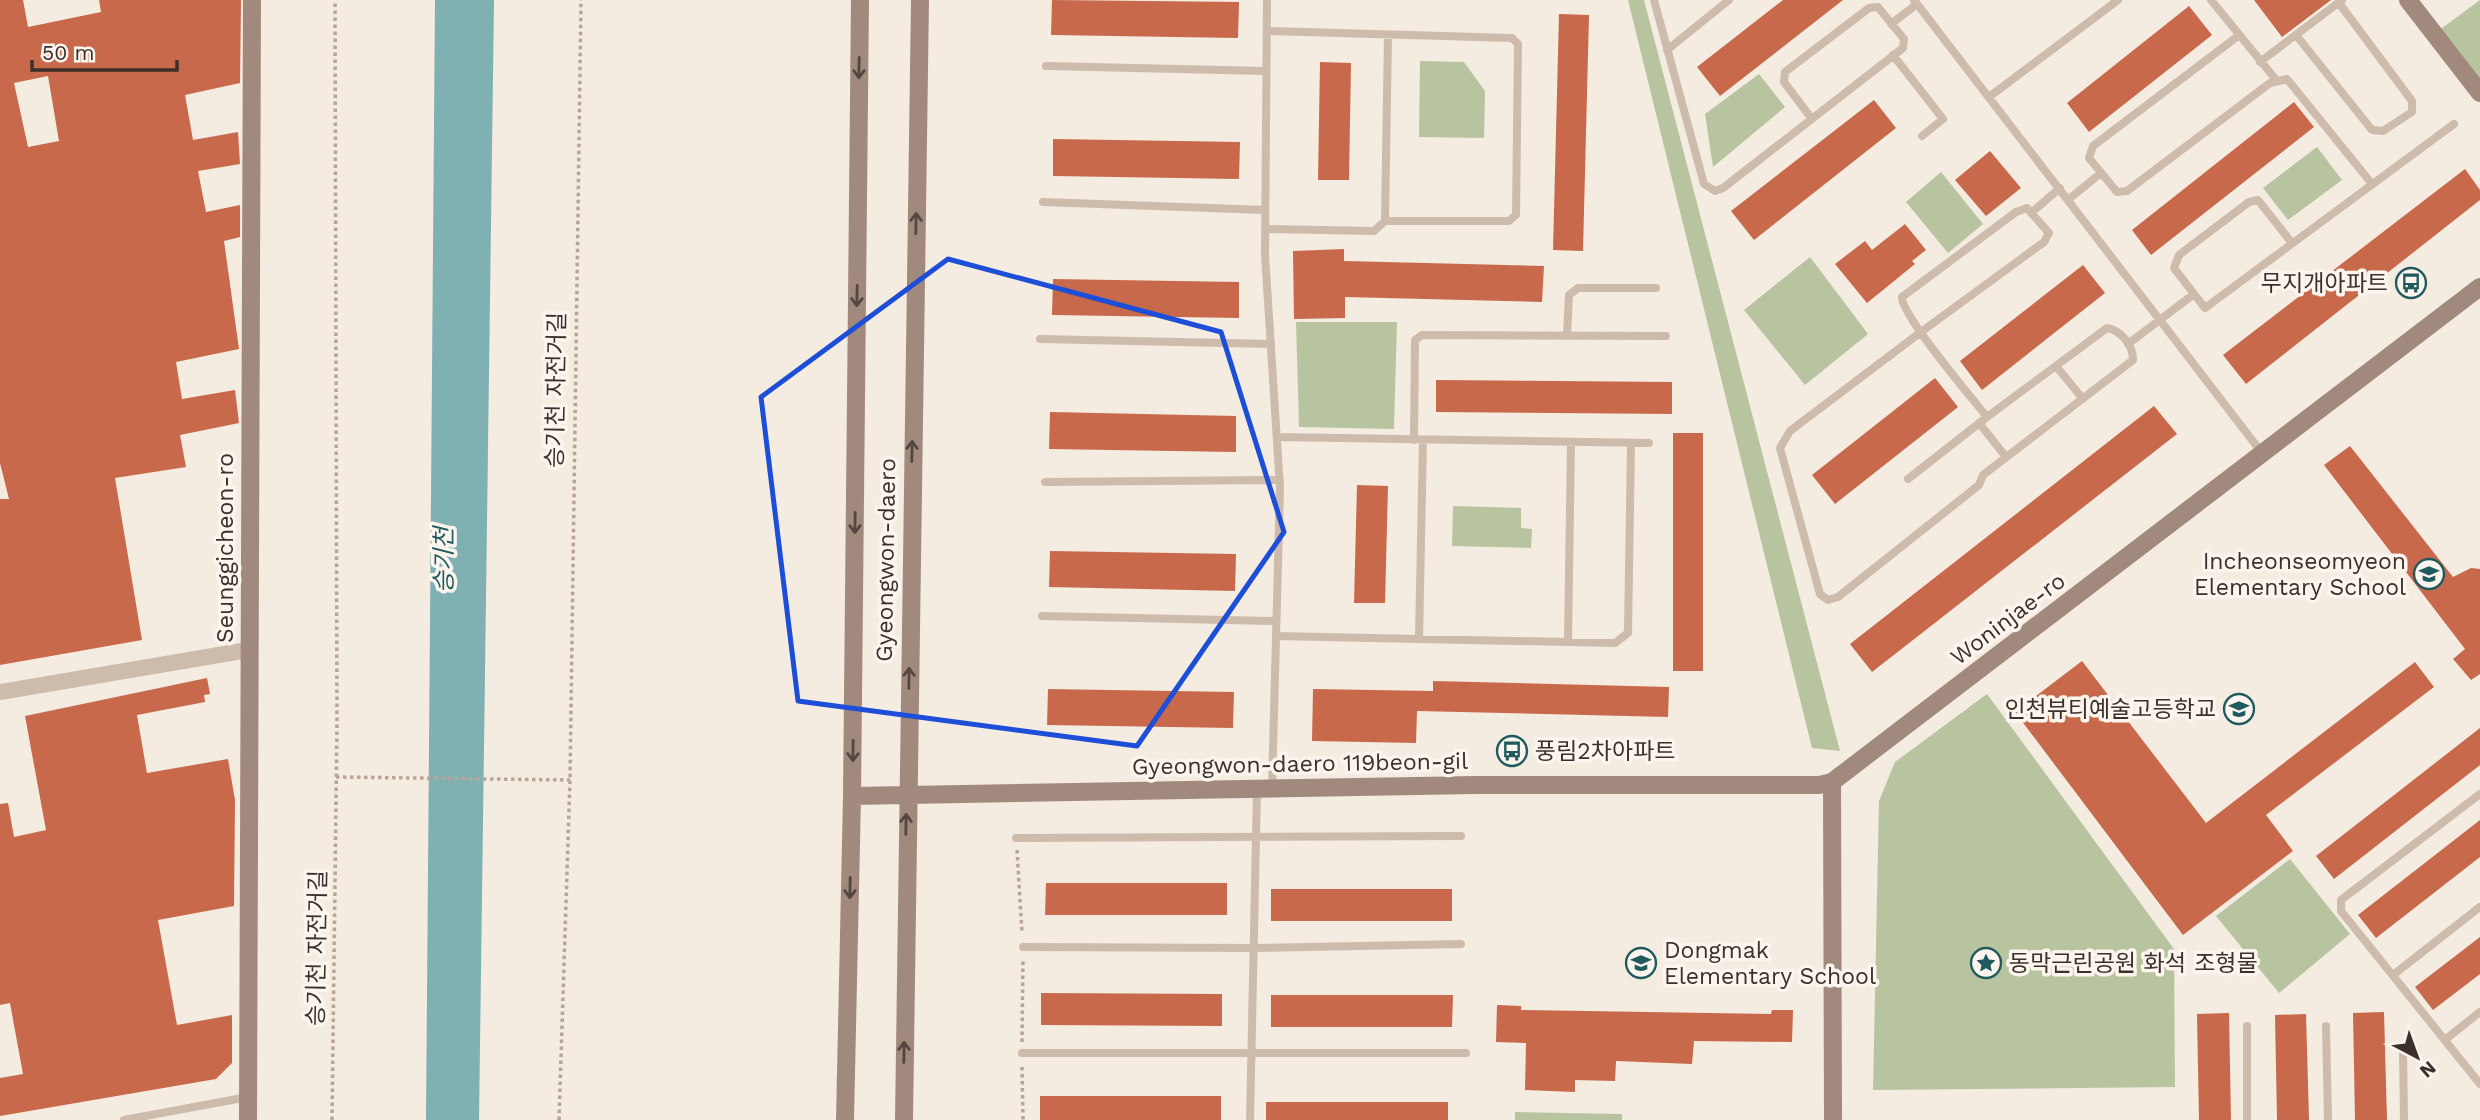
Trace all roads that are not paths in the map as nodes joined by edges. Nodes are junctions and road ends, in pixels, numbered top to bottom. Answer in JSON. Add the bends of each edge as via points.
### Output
{"nodes":[{"id":1,"x":252,"y":0,"type":"edge"},
{"id":2,"x":860,"y":0,"type":"edge"},
{"id":3,"x":920,"y":0,"type":"edge"},
{"id":4,"x":1267,"y":0,"type":"edge"},
{"id":5,"x":1654,"y":0,"type":"edge"},
{"id":6,"x":1729,"y":0,"type":"edge"},
{"id":7,"x":2118,"y":0,"type":"edge"},
{"id":8,"x":2211,"y":0,"type":"edge"},
{"id":9,"x":2408,"y":0,"type":"edge"},
{"id":10,"x":2341,"y":1,"type":"edge"},
{"id":11,"x":1915,"y":2,"type":"edge"},
{"id":12,"x":1891,"y":24,"type":"junction"},
{"id":13,"x":1267,"y":31,"type":"junction"},
{"id":14,"x":1388,"y":35,"type":"junction"},
{"id":15,"x":2296,"y":35,"type":"junction"},
{"id":16,"x":2238,"y":36,"type":"junction"},
{"id":17,"x":1667,"y":50,"type":"junction"},
{"id":18,"x":1893,"y":55,"type":"junction"},
{"id":19,"x":2260,"y":62,"type":"junction"},
{"id":20,"x":1046,"y":66,"type":"dead end"},
{"id":21,"x":1266,"y":71,"type":"junction"},
{"id":22,"x":2277,"y":81,"type":"junction"},
{"id":23,"x":2480,"y":93,"type":"edge"},
{"id":24,"x":1989,"y":97,"type":"junction"},
{"id":25,"x":1812,"y":119,"type":"junction"},
{"id":26,"x":2454,"y":124,"type":"dead end"},
{"id":27,"x":1922,"y":136,"type":"dead end"},
{"id":28,"x":2101,"y":173,"type":"junction"},
{"id":29,"x":2372,"y":184,"type":"junction"},
{"id":30,"x":2060,"y":188,"type":"junction"},
{"id":31,"x":2068,"y":199,"type":"junction"},
{"id":32,"x":1043,"y":202,"type":"dead end"},
{"id":33,"x":1265,"y":210,"type":"junction"},
{"id":34,"x":2031,"y":213,"type":"junction"},
{"id":35,"x":1385,"y":221,"type":"junction"},
{"id":36,"x":1265,"y":229,"type":"junction"},
{"id":37,"x":2292,"y":243,"type":"junction"},
{"id":38,"x":1656,"y":288,"type":"dead end"},
{"id":39,"x":2480,"y":288,"type":"edge"},
{"id":40,"x":2194,"y":294,"type":"junction"},
{"id":41,"x":2162,"y":318,"type":"junction"},
{"id":42,"x":1921,"y":332,"type":"junction"},
{"id":43,"x":1567,"y":335,"type":"junction"},
{"id":44,"x":1667,"y":336,"type":"dead end"},
{"id":45,"x":1040,"y":339,"type":"dead end"},
{"id":46,"x":1271,"y":344,"type":"junction"},
{"id":47,"x":2129,"y":344,"type":"junction"},
{"id":48,"x":2056,"y":366,"type":"junction"},
{"id":49,"x":2083,"y":399,"type":"junction"},
{"id":50,"x":1983,"y":420,"type":"junction"},
{"id":51,"x":1277,"y":437,"type":"junction"},
{"id":52,"x":1418,"y":440,"type":"junction"},
{"id":53,"x":1571,"y":442,"type":"junction"},
{"id":54,"x":1631,"y":443,"type":"junction"},
{"id":55,"x":1648,"y":443,"type":"dead end"},
{"id":56,"x":2263,"y":454,"type":"junction"},
{"id":57,"x":2006,"y":457,"type":"junction"},
{"id":58,"x":1908,"y":479,"type":"dead end"},
{"id":59,"x":1280,"y":480,"type":"junction"},
{"id":60,"x":1045,"y":482,"type":"dead end"},
{"id":61,"x":1042,"y":616,"type":"dead end"},
{"id":62,"x":1276,"y":621,"type":"junction"},
{"id":63,"x":1276,"y":636,"type":"junction"},
{"id":64,"x":1419,"y":639,"type":"junction"},
{"id":65,"x":1568,"y":642,"type":"junction"},
{"id":66,"x":248,"y":650,"type":"junction"},
{"id":67,"x":0,"y":692,"type":"edge"},
{"id":68,"x":1832,"y":782,"type":"junction"},
{"id":69,"x":1264,"y":790,"type":"junction"},
{"id":70,"x":2480,"y":794,"type":"edge"},
{"id":71,"x":906,"y":795,"type":"junction"},
{"id":72,"x":852,"y":796,"type":"junction"},
{"id":73,"x":1461,"y":836,"type":"dead end"},
{"id":74,"x":1016,"y":838,"type":"road end"},
{"id":75,"x":1256,"y":838,"type":"junction"},
{"id":76,"x":2480,"y":907,"type":"edge"},
{"id":77,"x":1461,"y":944,"type":"dead end"},
{"id":78,"x":1023,"y":947,"type":"road end"},
{"id":79,"x":1254,"y":948,"type":"junction"},
{"id":80,"x":2393,"y":975,"type":"junction"},
{"id":81,"x":2480,"y":1012,"type":"edge"},
{"id":82,"x":2247,"y":1026,"type":"dead end"},
{"id":83,"x":2326,"y":1026,"type":"dead end"},
{"id":84,"x":2445,"y":1039,"type":"junction"},
{"id":85,"x":2403,"y":1049,"type":"dead end"},
{"id":86,"x":1022,"y":1053,"type":"road end"},
{"id":87,"x":1466,"y":1053,"type":"dead end"},
{"id":88,"x":1251,"y":1055,"type":"junction"},
{"id":89,"x":2480,"y":1084,"type":"edge"},
{"id":90,"x":250,"y":1097,"type":"junction"},
{"id":91,"x":124,"y":1120,"type":"edge"},
{"id":92,"x":248,"y":1120,"type":"edge"},
{"id":93,"x":845,"y":1120,"type":"edge"},
{"id":94,"x":904,"y":1120,"type":"edge"},
{"id":95,"x":1250,"y":1120,"type":"edge"},
{"id":96,"x":1833,"y":1120,"type":"edge"},
{"id":97,"x":2248,"y":1120,"type":"edge"},
{"id":98,"x":2328,"y":1120,"type":"edge"},
{"id":99,"x":2404,"y":1120,"type":"edge"}],
"edges":[{"from":1,"to":66,"type":"main road","name":"Seunggicheon-ro"},
{"from":2,"to":72,"type":"main road","name":"Gyeongwon-daero","one_way":true},
{"from":71,"to":3,"type":"main road","name":"Gyeongwon-daero","one_way":true},
{"from":4,"to":13,"type":"lane"},
{"from":5,"to":17,"type":"lane"},
{"from":6,"to":17,"type":"lane"},
{"from":7,"to":24,"type":"lane"},
{"from":8,"to":16,"type":"lane"},
{"from":9,"to":23,"type":"main road"},
{"from":10,"to":15,"type":"lane"},
{"from":10,"to":15,"type":"lane","via":[[2412,101],[2412,112],[2383,131],[2372,130]]},
{"from":11,"to":12,"type":"lane"},
{"from":11,"to":24,"type":"lane"},
{"from":12,"to":18,"type":"lane","via":[[1904,39],[1903,48]]},
{"from":12,"to":25,"type":"lane","via":[[1878,8],[1869,8],[1785,72],[1784,82]]},
{"from":13,"to":14,"type":"lane"},
{"from":13,"to":21,"type":"lane"},
{"from":14,"to":35,"type":"lane"},
{"from":14,"to":35,"type":"lane","via":[[1512,38],[1518,44],[1516,215],[1509,221]]},
{"from":15,"to":19,"type":"lane"},
{"from":16,"to":19,"type":"lane"},
{"from":16,"to":28,"type":"lane","via":[[2093,146],[2089,159]]},
{"from":17,"to":25,"type":"lane","via":[[1704,184],[1715,191]]},
{"from":18,"to":25,"type":"lane"},
{"from":18,"to":27,"type":"lane","via":[[1943,119]]},
{"from":19,"to":22,"type":"lane"},
{"from":20,"to":21,"type":"lane"},
{"from":21,"to":33,"type":"lane"},
{"from":22,"to":28,"type":"lane","via":[[2127,191],[2117,192]]},
{"from":22,"to":29,"type":"lane","via":[[2287,79]]},
{"from":24,"to":30,"type":"lane"},
{"from":26,"to":29,"type":"lane"},
{"from":28,"to":31,"type":"lane"},
{"from":29,"to":37,"type":"lane"},
{"from":30,"to":31,"type":"lane"},
{"from":30,"to":34,"type":"lane"},
{"from":31,"to":41,"type":"lane"},
{"from":32,"to":33,"type":"lane"},
{"from":33,"to":36,"type":"lane"},
{"from":34,"to":42,"type":"lane","via":[[2049,233],[2044,242]]},
{"from":34,"to":42,"type":"lane","via":[[2027,208],[2016,212],[1902,297],[1901,306]]},
{"from":35,"to":36,"type":"lane","via":[[1374,231]]},
{"from":36,"to":46,"type":"lane"},
{"from":37,"to":40,"type":"lane","via":[[2205,308]]},
{"from":37,"to":40,"type":"lane","via":[[2258,200],[2249,202],[2179,255],[2174,268]]},
{"from":38,"to":43,"type":"lane","via":[[1578,288],[1569,295]]},
{"from":39,"to":56,"type":"main road","name":"Woninjae-ro"},
{"from":40,"to":41,"type":"lane"},
{"from":41,"to":47,"type":"lane"},
{"from":41,"to":56,"type":"lane"},
{"from":42,"to":50,"type":"lane"},
{"from":42,"to":57,"type":"lane","via":[[1784,438],[1780,448],[1820,594],[1828,600],[1838,597],[1979,485],[1983,475]]},
{"from":43,"to":44,"type":"lane"},
{"from":43,"to":52,"type":"lane","via":[[1422,334],[1415,340]]},
{"from":45,"to":46,"type":"lane"},
{"from":46,"to":51,"type":"lane"},
{"from":47,"to":48,"type":"lane","via":[[2117,330],[2107,328]]},
{"from":47,"to":49,"type":"lane","via":[[2133,360]]},
{"from":48,"to":49,"type":"lane"},
{"from":48,"to":50,"type":"lane"},
{"from":49,"to":57,"type":"lane"},
{"from":50,"to":57,"type":"lane"},
{"from":50,"to":58,"type":"lane"},
{"from":51,"to":52,"type":"lane"},
{"from":51,"to":59,"type":"lane"},
{"from":52,"to":53,"type":"lane"},
{"from":52,"to":64,"type":"lane"},
{"from":53,"to":54,"type":"lane"},
{"from":53,"to":65,"type":"lane"},
{"from":54,"to":55,"type":"lane"},
{"from":54,"to":65,"type":"lane","via":[[1628,633],[1615,643]]},
{"from":56,"to":68,"type":"main road","name":"Woninjae-ro"},
{"from":59,"to":60,"type":"lane"},
{"from":59,"to":62,"type":"lane"},
{"from":61,"to":62,"type":"lane"},
{"from":62,"to":63,"type":"lane"},
{"from":63,"to":64,"type":"lane"},
{"from":63,"to":69,"type":"lane"},
{"from":64,"to":65,"type":"lane"},
{"from":66,"to":67,"type":"street"},
{"from":66,"to":90,"type":"main road","name":"Seunggicheon-ro"},
{"from":68,"to":69,"type":"main road","name":"Gyeongwon-daero 119beon-gil"},
{"from":68,"to":96,"type":"main road"},
{"from":69,"to":71,"type":"main road","name":"Gyeongwon-daero 119beon-gil"},
{"from":69,"to":75,"type":"lane"},
{"from":70,"to":80,"type":"lane","via":[[2341,900],[2341,911]]},
{"from":71,"to":72,"type":"main road","name":"Gyeongwon-daero 119beon-gil"},
{"from":94,"to":71,"type":"main road","name":"Gyeongwon-daero","one_way":true},
{"from":72,"to":93,"type":"main road","name":"Gyeongwon-daero","one_way":true},
{"from":73,"to":75,"type":"lane"},
{"from":74,"to":75,"type":"lane"},
{"from":75,"to":79,"type":"lane"},
{"from":76,"to":80,"type":"lane"},
{"from":77,"to":79,"type":"lane"},
{"from":78,"to":79,"type":"lane"},
{"from":79,"to":88,"type":"lane"},
{"from":80,"to":84,"type":"lane"},
{"from":81,"to":84,"type":"lane"},
{"from":82,"to":97,"type":"lane"},
{"from":83,"to":98,"type":"lane"},
{"from":84,"to":89,"type":"lane"},
{"from":85,"to":99,"type":"lane"},
{"from":86,"to":88,"type":"lane"},
{"from":87,"to":88,"type":"lane"},
{"from":88,"to":95,"type":"lane"},
{"from":90,"to":91,"type":"lane"},
{"from":90,"to":92,"type":"main road","name":"Seunggicheon-ro"}]}
